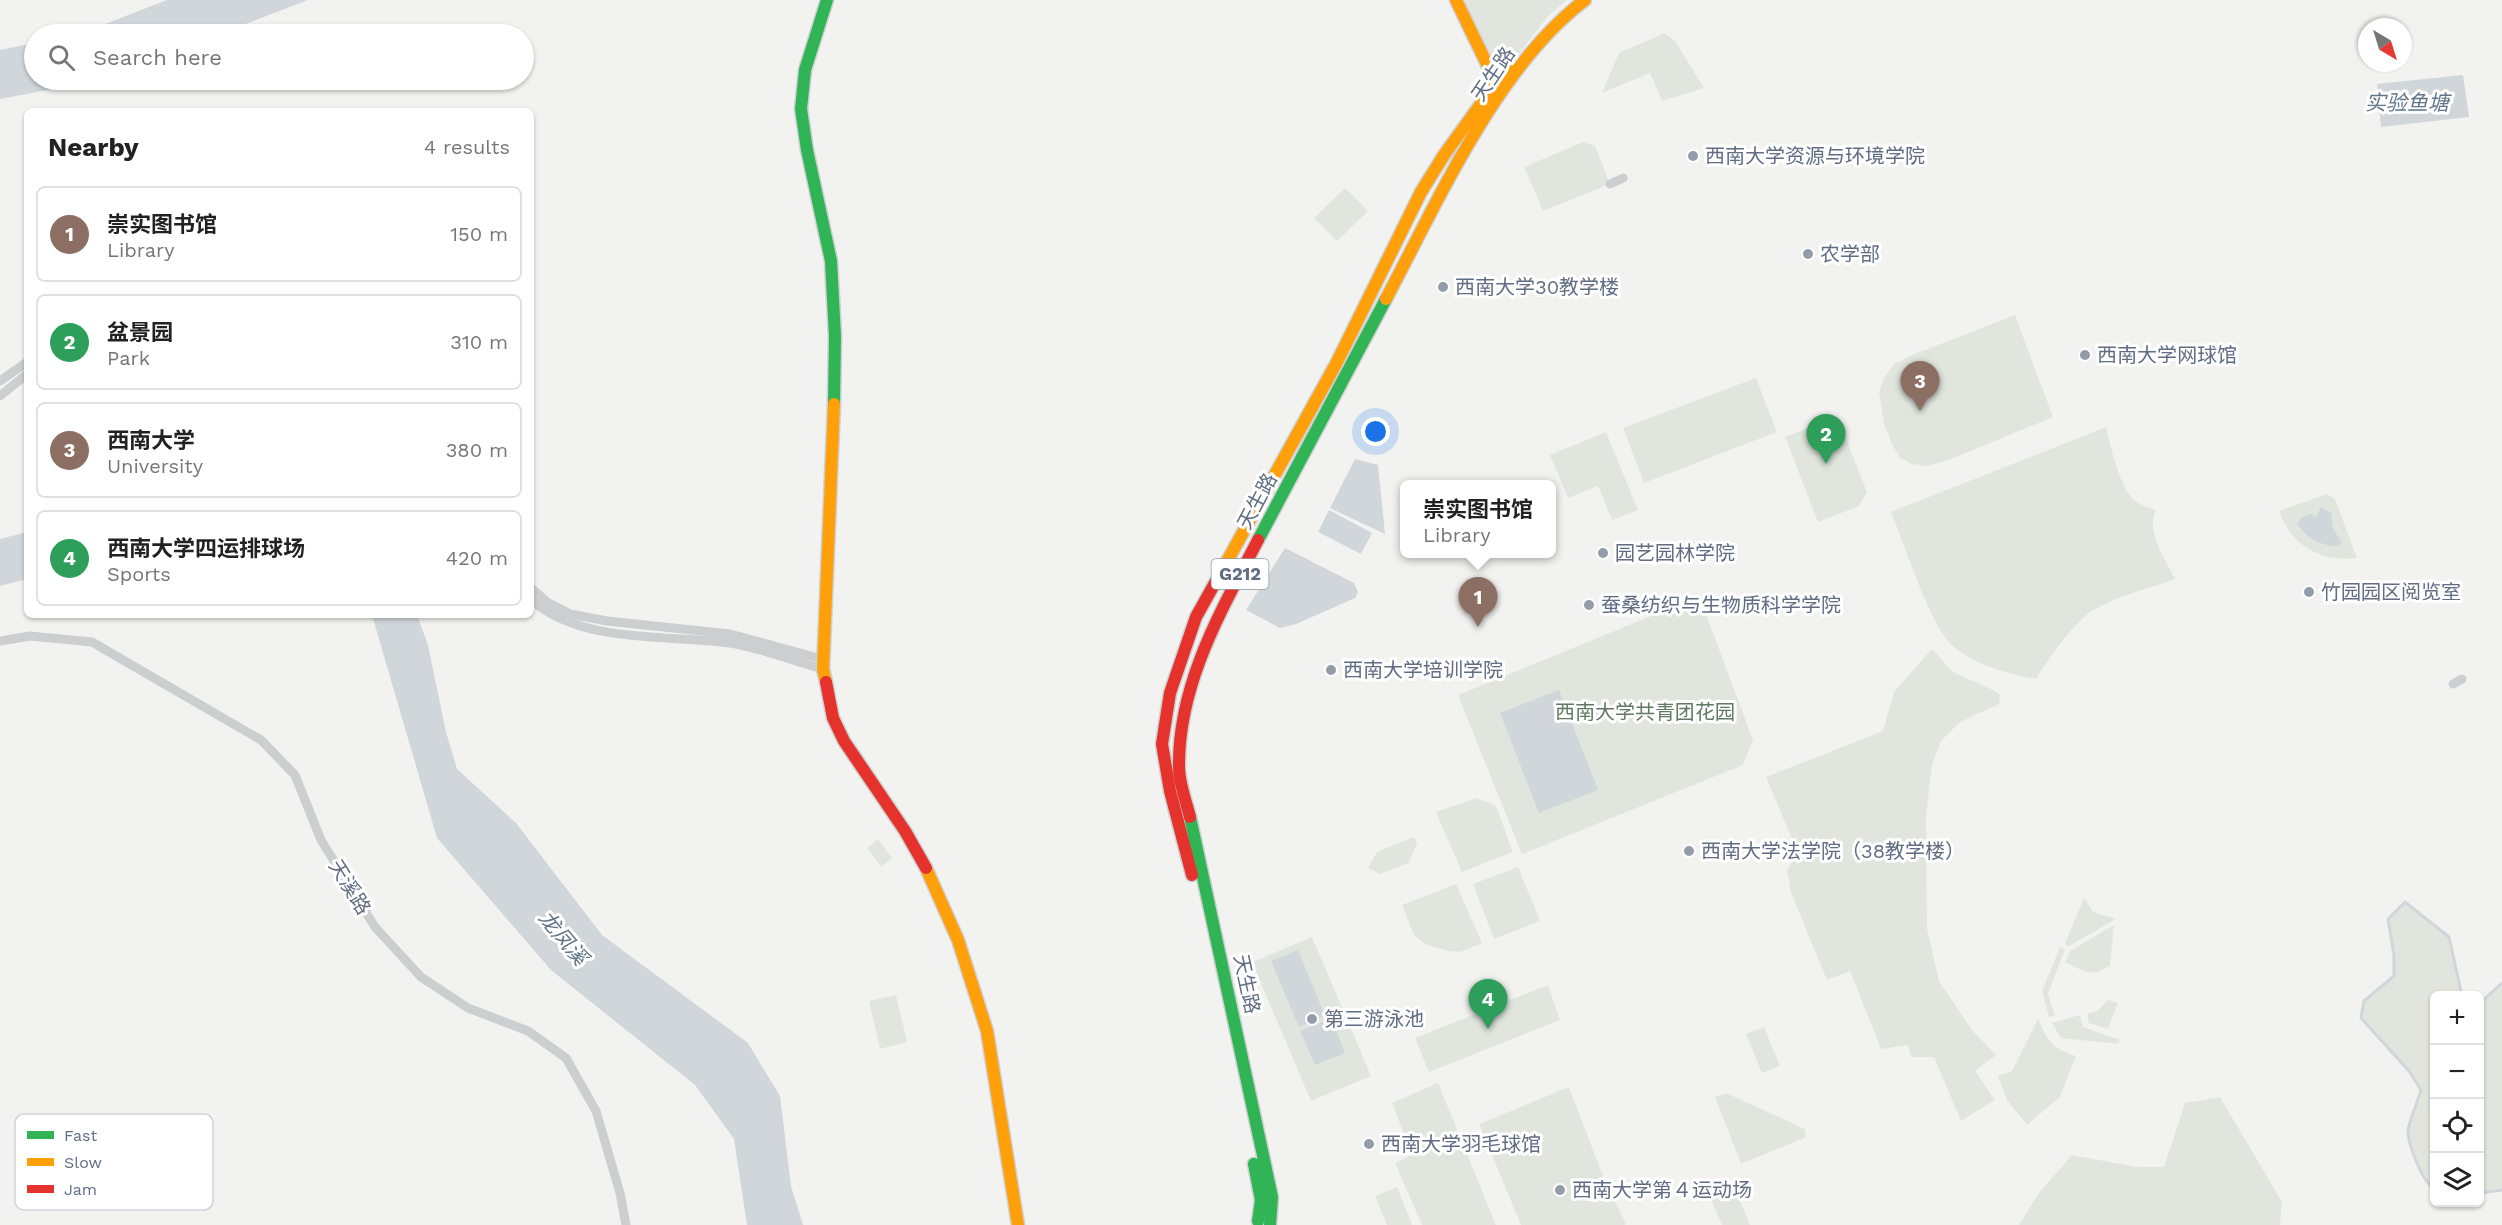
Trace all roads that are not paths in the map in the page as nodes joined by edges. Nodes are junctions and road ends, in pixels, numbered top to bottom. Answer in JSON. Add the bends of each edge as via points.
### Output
{"nodes":[{"id":1,"x":827,"y":0,"type":"edge"},
{"id":2,"x":1456,"y":0,"type":"edge"},
{"id":3,"x":1567,"y":0,"type":"edge"},
{"id":4,"x":1585,"y":0,"type":"edge"},
{"id":5,"x":1496,"y":83,"type":"junction"},
{"id":6,"x":1623,"y":178,"type":"dead end"},
{"id":7,"x":1610,"y":184,"type":"dead end"},
{"id":8,"x":24,"y":364,"type":"edge"},
{"id":9,"x":24,"y":377,"type":"edge"},
{"id":10,"x":0,"y":381,"type":"edge"},
{"id":11,"x":0,"y":396,"type":"edge"},
{"id":12,"x":534,"y":591,"type":"edge"},
{"id":13,"x":534,"y":602,"type":"edge"},
{"id":14,"x":0,"y":641,"type":"edge"},
{"id":15,"x":822,"y":664,"type":"junction"},
{"id":16,"x":626,"y":1225,"type":"edge"},
{"id":17,"x":1018,"y":1225,"type":"edge"},
{"id":18,"x":1258,"y":1225,"type":"edge"},
{"id":19,"x":1270,"y":1225,"type":"edge"}],
"edges":[{"from":1,"to":15,"type":"main road","via":[[805,70],[801,109],[831,261],[835,336]]},
{"from":2,"to":5,"type":"main road"},
{"from":3,"to":5,"type":"main road","name":"天生路","number":"G212","via":[[1549,15]]},
{"from":4,"to":19,"type":"main road","name":"天生路","number":"G212","via":[[1540,40],[1444,189],[1214,624],[1185,703],[1179,769],[1272,1197]]},
{"from":5,"to":18,"type":"main road","name":"天生路","number":"G212","via":[[1421,192],[1336,364],[1196,616],[1170,693],[1162,744],[1170,791],[1207,934],[1255,1168],[1261,1200]]},
{"from":6,"to":7,"type":"street"},
{"from":8,"to":10,"type":"street"},
{"from":9,"to":11,"type":"street"},
{"from":12,"to":15,"type":"street","via":[[570,614],[730,634]]},
{"from":13,"to":15,"type":"street","via":[[567,623],[607,632],[732,643]]},
{"from":14,"to":16,"type":"street","name":"天溪路","via":[[30,636],[92,642],[261,740],[295,775],[321,840],[375,927],[421,977],[468,1008],[528,1031],[566,1058],[596,1111]]},
{"from":15,"to":17,"type":"main road","via":[[833,718],[844,741],[905,831],[932,879],[958,940],[987,1031]]}]}
